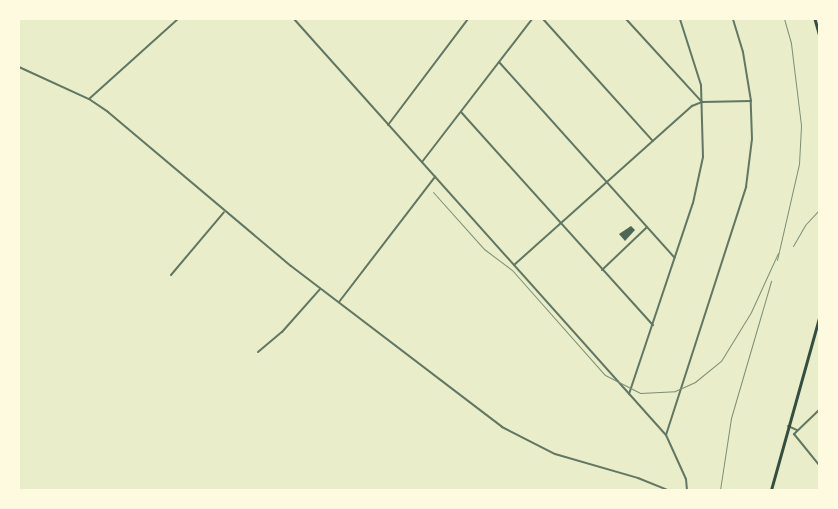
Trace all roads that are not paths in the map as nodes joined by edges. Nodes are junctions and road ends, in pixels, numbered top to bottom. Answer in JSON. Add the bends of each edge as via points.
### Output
{"nodes":[{"id":1,"x":178,"y":19,"type":"edge"},
{"id":2,"x":294,"y":19,"type":"edge"},
{"id":3,"x":468,"y":19,"type":"edge"},
{"id":4,"x":532,"y":19,"type":"edge"},
{"id":5,"x":543,"y":19,"type":"edge"},
{"id":6,"x":626,"y":19,"type":"edge"},
{"id":7,"x":680,"y":19,"type":"edge"},
{"id":8,"x":732,"y":19,"type":"edge"},
{"id":9,"x":816,"y":19,"type":"edge"},
{"id":10,"x":819,"y":33,"type":"edge"},
{"id":11,"x":499,"y":62,"type":"junction"},
{"id":12,"x":19,"y":67,"type":"edge"},
{"id":13,"x":89,"y":99,"type":"junction"},
{"id":14,"x":751,"y":101,"type":"junction"},
{"id":15,"x":702,"y":102,"type":"junction"},
{"id":16,"x":461,"y":112,"type":"junction"},
{"id":17,"x":388,"y":125,"type":"junction"},
{"id":18,"x":653,"y":141,"type":"junction"},
{"id":19,"x":422,"y":162,"type":"junction"},
{"id":20,"x":435,"y":177,"type":"junction"},
{"id":21,"x":606,"y":182,"type":"junction"},
{"id":22,"x":225,"y":211,"type":"junction"},
{"id":23,"x":561,"y":224,"type":"junction"},
{"id":24,"x":646,"y":227,"type":"junction"},
{"id":25,"x":675,"y":258,"type":"junction"},
{"id":26,"x":514,"y":265,"type":"junction"},
{"id":27,"x":602,"y":270,"type":"junction"},
{"id":28,"x":171,"y":275,"type":"dead end"},
{"id":29,"x":320,"y":289,"type":"junction"},
{"id":30,"x":338,"y":303,"type":"junction"},
{"id":31,"x":819,"y":318,"type":"edge"},
{"id":32,"x":653,"y":325,"type":"junction"},
{"id":33,"x":258,"y":352,"type":"dead end"},
{"id":34,"x":629,"y":394,"type":"junction"},
{"id":35,"x":819,"y":410,"type":"edge"},
{"id":36,"x":788,"y":426,"type":"junction"},
{"id":37,"x":797,"y":430,"type":"junction"},
{"id":38,"x":666,"y":434,"type":"junction"},
{"id":39,"x":819,"y":465,"type":"edge"},
{"id":40,"x":667,"y":490,"type":"edge"},
{"id":41,"x":687,"y":490,"type":"edge"},
{"id":42,"x":772,"y":490,"type":"edge"}],
"edges":[{"from":1,"to":13,"type":"street"},
{"from":2,"to":17,"type":"street"},
{"from":3,"to":17,"type":"street"},
{"from":4,"to":11,"type":"street"},
{"from":5,"to":18,"type":"street"},
{"from":6,"to":15,"type":"street"},
{"from":7,"to":15,"type":"street","via":[[697,62]]},
{"from":8,"to":14,"type":"street","via":[[743,52]]},
{"from":9,"to":10,"type":"main road"},
{"from":11,"to":16,"type":"street"},
{"from":11,"to":21,"type":"street"},
{"from":12,"to":13,"type":"street"},
{"from":13,"to":22,"type":"street"},
{"from":14,"to":15,"type":"street","via":[[708,105]]},
{"from":14,"to":38,"type":"street","via":[[750,160],[744,197]]},
{"from":15,"to":18,"type":"street","via":[[695,104]]},
{"from":15,"to":25,"type":"street","via":[[704,138],[700,175]]},
{"from":16,"to":19,"type":"street"},
{"from":16,"to":23,"type":"street"},
{"from":17,"to":19,"type":"street"},
{"from":18,"to":21,"type":"street"},
{"from":19,"to":20,"type":"street"},
{"from":20,"to":26,"type":"street"},
{"from":20,"to":30,"type":"street"},
{"from":21,"to":23,"type":"street"},
{"from":21,"to":24,"type":"street"},
{"from":22,"to":28,"type":"street"},
{"from":22,"to":29,"type":"street"},
{"from":23,"to":26,"type":"street"},
{"from":23,"to":27,"type":"street"},
{"from":24,"to":25,"type":"street"},
{"from":24,"to":27,"type":"street"},
{"from":25,"to":32,"type":"street"},
{"from":26,"to":34,"type":"street"},
{"from":27,"to":32,"type":"street"},
{"from":29,"to":30,"type":"street"},
{"from":29,"to":33,"type":"street","via":[[282,332]]},
{"from":30,"to":40,"type":"street","via":[[515,435],[555,454],[638,478]]},
{"from":31,"to":36,"type":"main road"},
{"from":32,"to":34,"type":"street"},
{"from":34,"to":38,"type":"street"},
{"from":35,"to":37,"type":"street"},
{"from":36,"to":37,"type":"street"},
{"from":36,"to":42,"type":"main road"},
{"from":37,"to":39,"type":"street","via":[[795,438]]},
{"from":38,"to":41,"type":"street","via":[[686,479]]}]}
